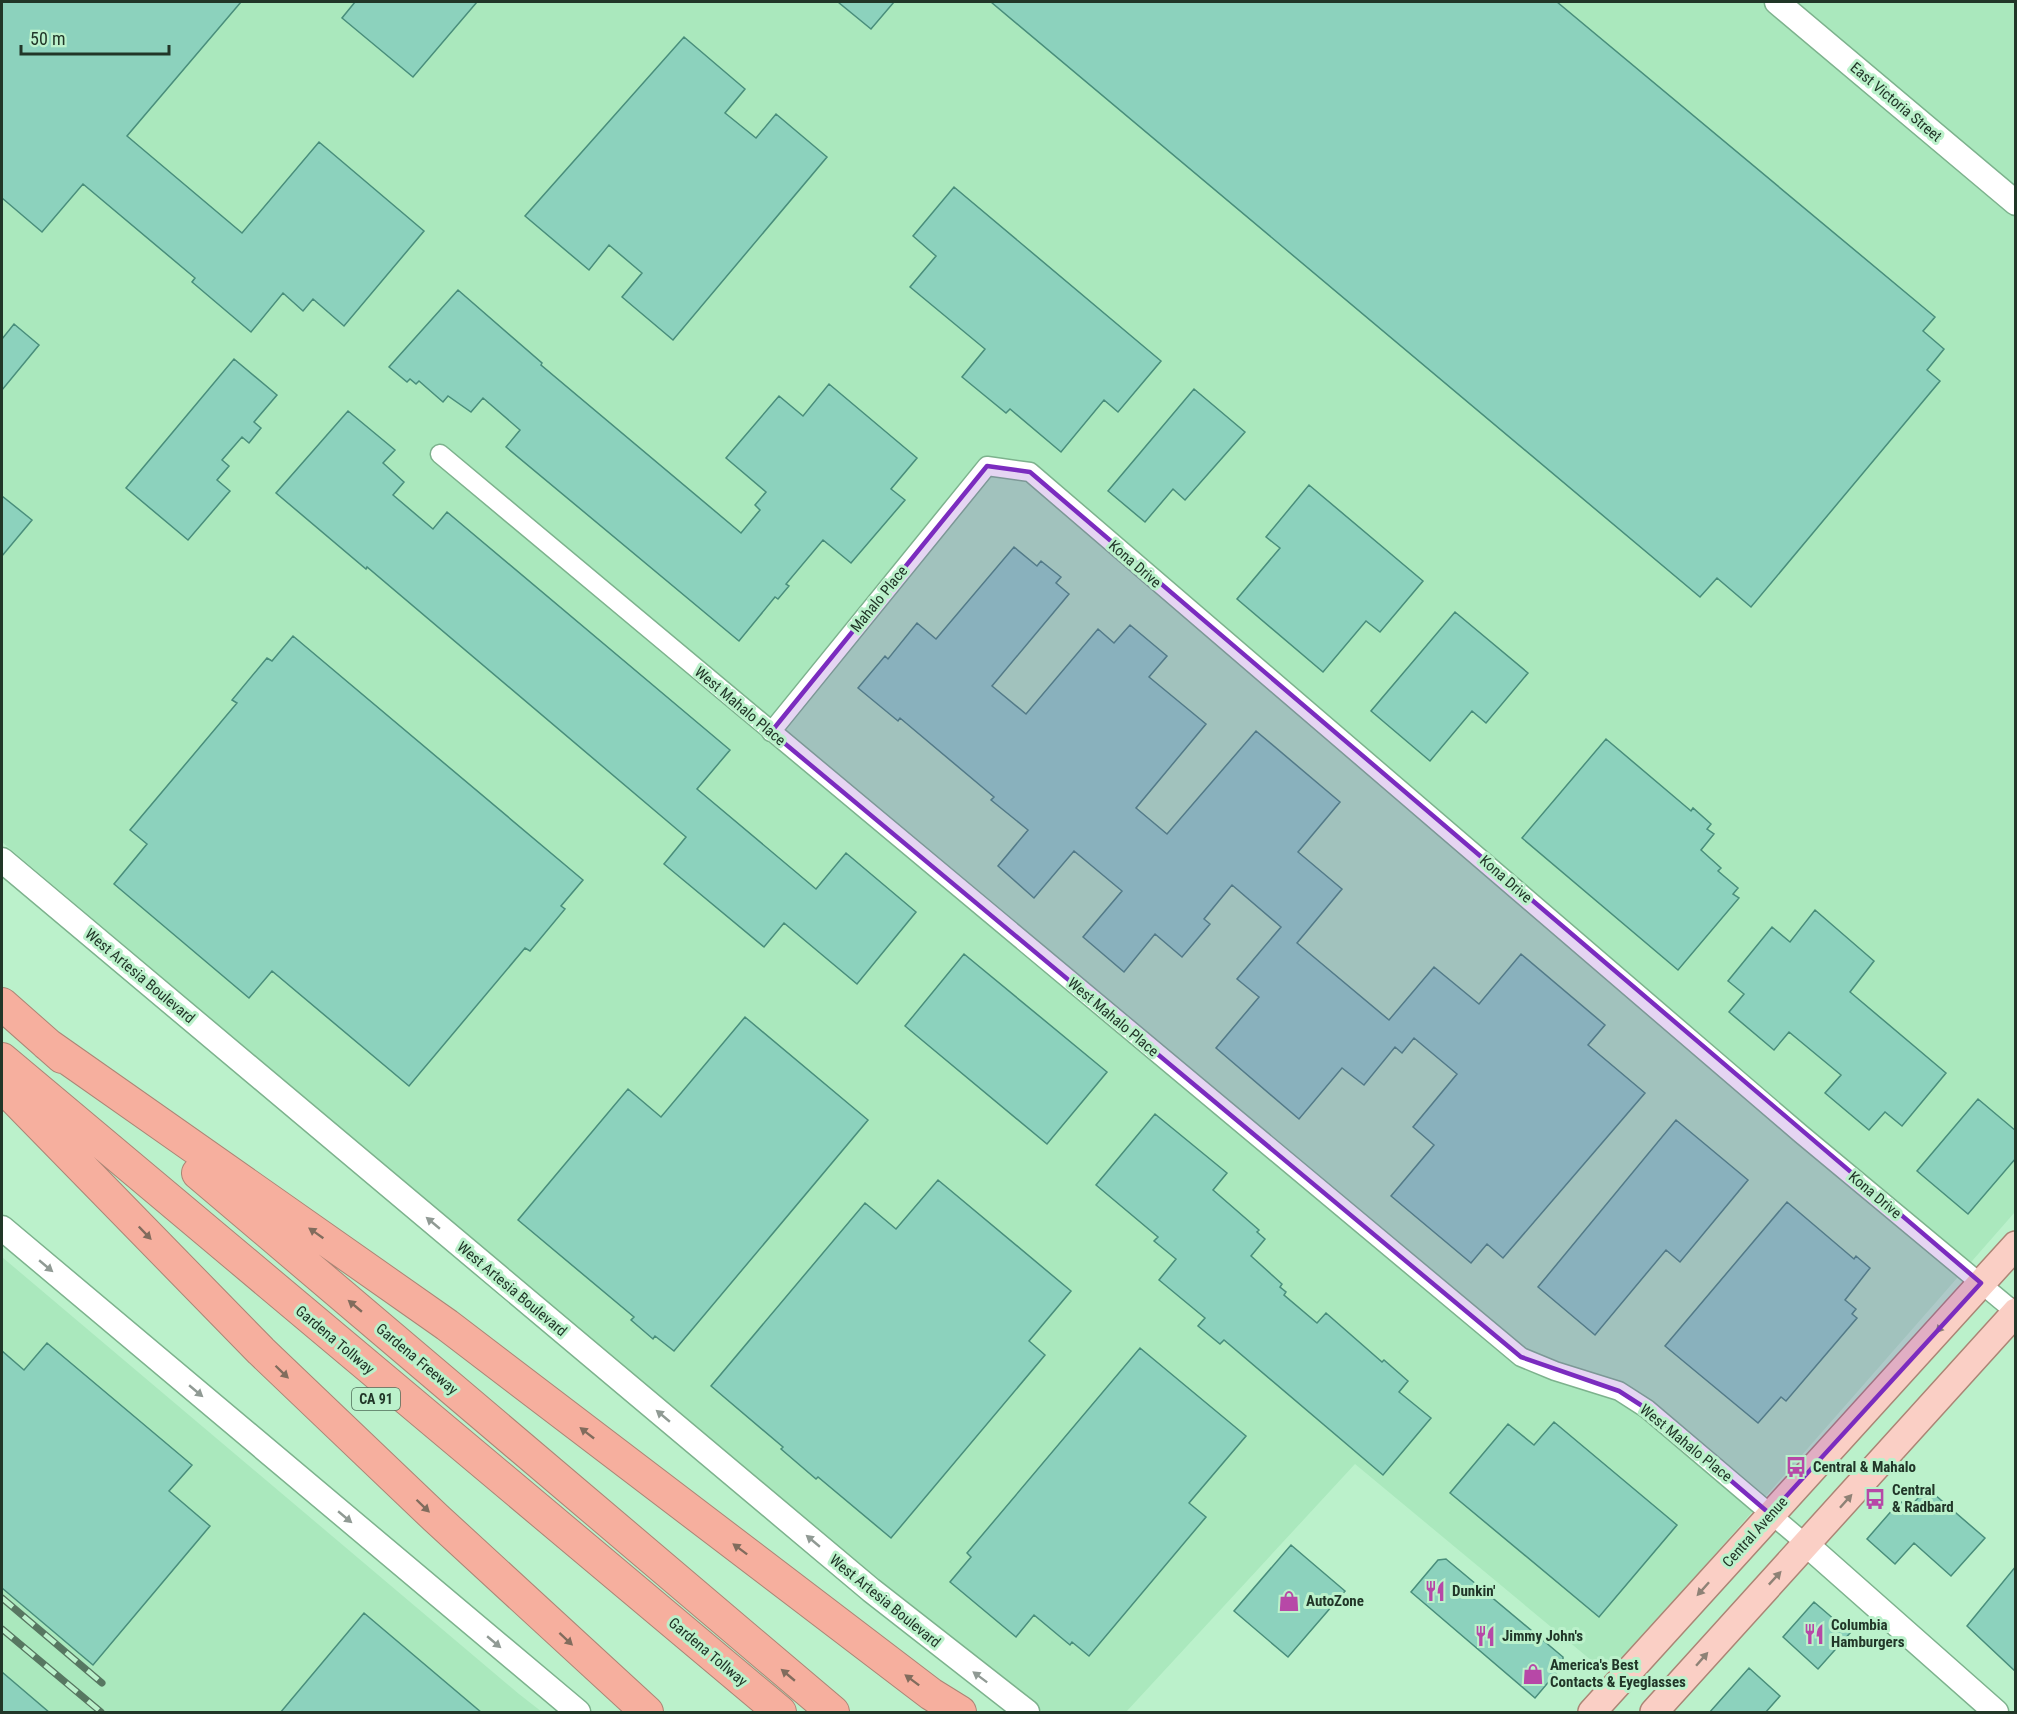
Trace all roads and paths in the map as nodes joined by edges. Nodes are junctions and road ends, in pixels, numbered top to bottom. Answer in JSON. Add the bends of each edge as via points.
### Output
{"nodes":[{"id":1,"x":1777,"y":2,"type":"edge"},
{"id":2,"x":2016,"y":203,"type":"edge"},
{"id":3,"x":440,"y":454,"type":"dead end"},
{"id":4,"x":987,"y":466,"type":"joint"},
{"id":5,"x":771,"y":732,"type":"junction"},
{"id":6,"x":2,"y":860,"type":"edge"},
{"id":7,"x":2,"y":1004,"type":"edge"},
{"id":8,"x":2,"y":1035,"type":"edge"},
{"id":9,"x":47,"y":1044,"type":"junction"},
{"id":10,"x":2,"y":1059,"type":"edge"},
{"id":11,"x":2,"y":1085,"type":"edge"},
{"id":12,"x":2,"y":1228,"type":"edge"},
{"id":13,"x":2016,"y":1245,"type":"edge"},
{"id":14,"x":1982,"y":1283,"type":"junction"},
{"id":15,"x":2015,"y":1312,"type":"edge"},
{"id":16,"x":1770,"y":1514,"type":"junction"},
{"id":17,"x":1806,"y":1544,"type":"junction"},
{"id":18,"x":671,"y":1575,"type":"junction"},
{"id":19,"x":578,"y":1713,"type":"edge"},
{"id":20,"x":647,"y":1713,"type":"edge"},
{"id":21,"x":751,"y":1713,"type":"edge"},
{"id":22,"x":780,"y":1713,"type":"edge"},
{"id":23,"x":833,"y":1713,"type":"edge"},
{"id":24,"x":960,"y":1713,"type":"edge"},
{"id":25,"x":1027,"y":1713,"type":"edge"},
{"id":26,"x":1592,"y":1713,"type":"edge"},
{"id":27,"x":1654,"y":1713,"type":"edge"},
{"id":28,"x":1996,"y":1713,"type":"edge"}],
"edges":[{"from":1,"to":2,"type":"main road","name":"East Victoria Street"},
{"from":3,"to":5,"type":"street","name":"West Mahalo Place"},
{"from":4,"to":5,"type":"street","name":"Mahalo Place"},
{"from":4,"to":14,"type":"street","name":"Kona Drive","via":[[1029,472],[1802,1134]]},
{"from":5,"to":16,"type":"street","name":"West Mahalo Place","via":[[1521,1357],[1619,1391],[1647,1409]]},
{"from":25,"to":6,"type":"main road","name":"West Artesia Boulevard","one_way":true,"via":[[871,1590]]},
{"from":7,"to":9,"type":"highway","name":"Gardena Freeway"},
{"from":8,"to":18,"type":"highway","name":"Gardena Tollway","via":[[621,1558]]},
{"from":18,"to":9,"type":"highway","name":"Gardena Freeway","one_way":true},
{"from":24,"to":9,"type":"highway","one_way":true,"via":[[447,1325]]},
{"from":10,"to":22,"type":"highway","name":"Gardena Tollway"},
{"from":11,"to":20,"type":"highway","one_way":true,"via":[[261,1352]]},
{"from":11,"to":21,"type":"highway","number":"CA 91"},
{"from":12,"to":19,"type":"main road","one_way":true},
{"from":13,"to":14,"type":"main road","name":"Central Avenue"},
{"from":14,"to":15,"type":"street","name":"Kona Drive"},
{"from":14,"to":16,"type":"main road","name":"Central Avenue","one_way":true},
{"from":17,"to":15,"type":"main road","one_way":true},
{"from":16,"to":17,"type":"street","name":"West Mahalo Place"},
{"from":16,"to":26,"type":"main road","name":"Central Avenue","one_way":true},
{"from":27,"to":17,"type":"main road","one_way":true},
{"from":17,"to":28,"type":"main road"},
{"from":23,"to":18,"type":"highway","name":"Gardena Freeway","one_way":true}]}
